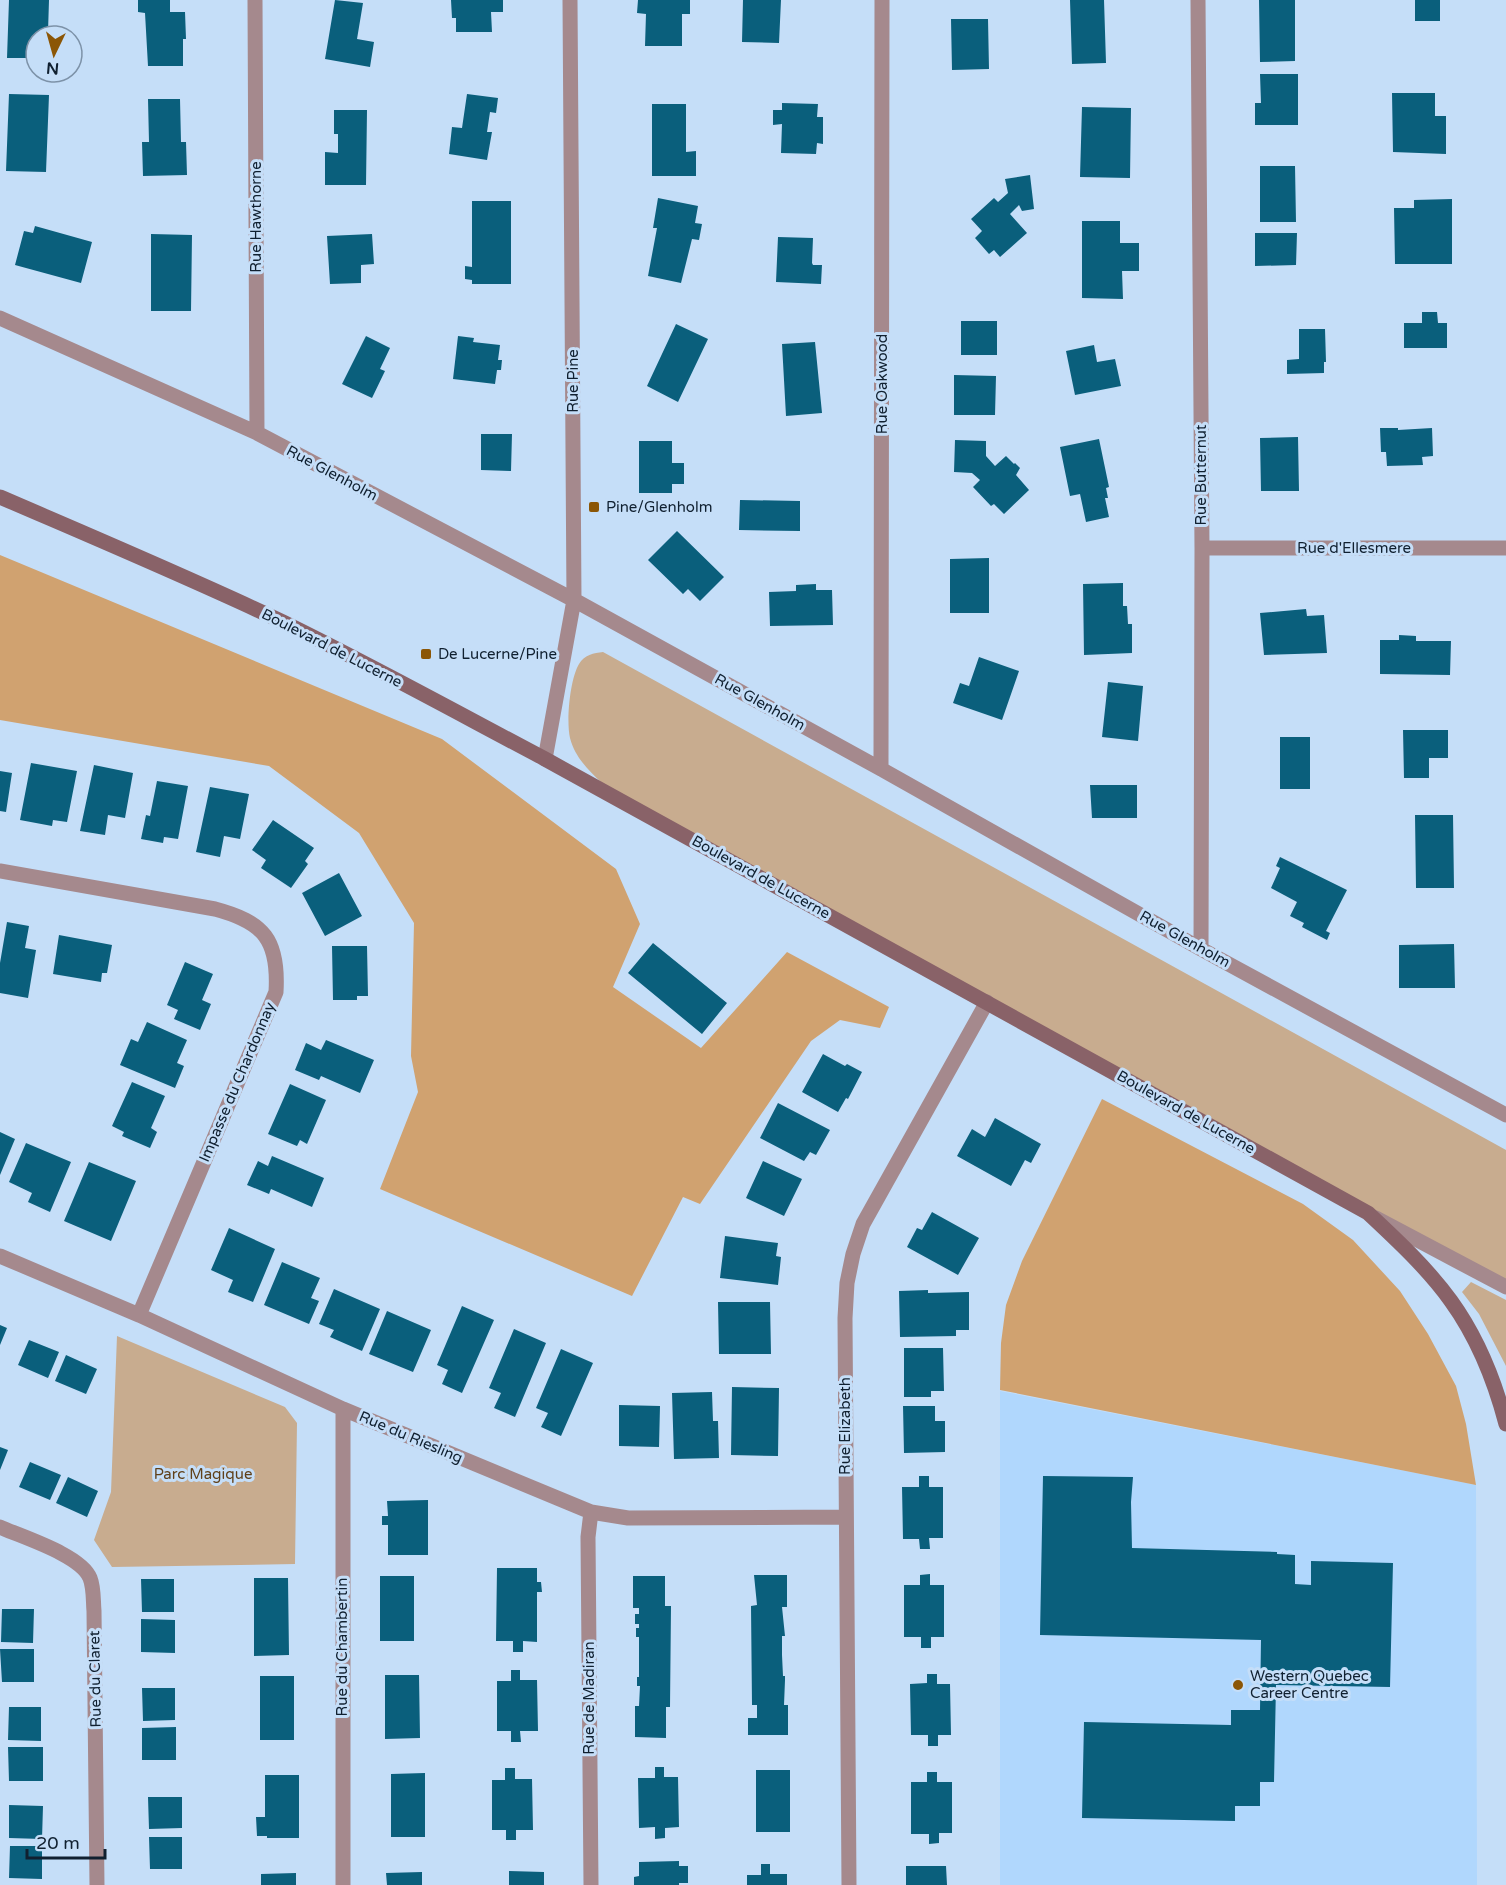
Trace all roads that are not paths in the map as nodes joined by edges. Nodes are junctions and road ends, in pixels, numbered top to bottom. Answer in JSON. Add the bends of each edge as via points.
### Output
{"nodes":[{"id":1,"x":255,"y":0,"type":"edge"},
{"id":2,"x":570,"y":0,"type":"edge"},
{"id":3,"x":882,"y":0,"type":"edge"},
{"id":4,"x":1198,"y":0,"type":"edge"},
{"id":5,"x":0,"y":318,"type":"edge"},
{"id":6,"x":257,"y":433,"type":"junction"},
{"id":7,"x":0,"y":497,"type":"edge"},
{"id":8,"x":1202,"y":548,"type":"junction"},
{"id":9,"x":1506,"y":548,"type":"edge"},
{"id":10,"x":574,"y":600,"type":"junction"},
{"id":11,"x":545,"y":759,"type":"junction"},
{"id":12,"x":881,"y":769,"type":"junction"},
{"id":13,"x":0,"y":871,"type":"edge"},
{"id":14,"x":1201,"y":950,"type":"junction"},
{"id":15,"x":987,"y":1002,"type":"junction"},
{"id":16,"x":1506,"y":1115,"type":"edge"},
{"id":17,"x":1368,"y":1213,"type":"junction"},
{"id":18,"x":0,"y":1256,"type":"edge"},
{"id":19,"x":1506,"y":1287,"type":"edge"},
{"id":20,"x":138,"y":1315,"type":"junction"},
{"id":21,"x":343,"y":1409,"type":"junction"},
{"id":22,"x":1506,"y":1424,"type":"edge"},
{"id":23,"x":591,"y":1512,"type":"junction"},
{"id":24,"x":846,"y":1516,"type":"junction"},
{"id":25,"x":0,"y":1527,"type":"edge"},
{"id":26,"x":97,"y":1885,"type":"edge"},
{"id":27,"x":343,"y":1885,"type":"edge"},
{"id":28,"x":591,"y":1885,"type":"edge"},
{"id":29,"x":849,"y":1885,"type":"edge"}],
"edges":[{"from":1,"to":6,"type":"street","name":"Rue Hawthorne"},
{"from":2,"to":10,"type":"street","name":"Rue Pine"},
{"from":3,"to":12,"type":"street","name":"Rue Oakwood"},
{"from":4,"to":8,"type":"street","name":"Rue Butternut"},
{"from":5,"to":6,"type":"street","name":"Rue Glenholm"},
{"from":6,"to":10,"type":"street","name":"Rue Glenholm"},
{"from":7,"to":11,"type":"main road","name":"Boulevard de Lucerne","via":[[285,624]]},
{"from":8,"to":9,"type":"street","name":"Rue d'Ellesmere"},
{"from":8,"to":14,"type":"street","name":"Rue Butternut"},
{"from":10,"to":11,"type":"street","name":"Rue Pine"},
{"from":10,"to":12,"type":"street","name":"Rue Glenholm"},
{"from":11,"to":15,"type":"main road","name":"Boulevard de Lucerne"},
{"from":12,"to":14,"type":"street","name":"Rue Glenholm"},
{"from":13,"to":20,"type":"street","name":"Impasse du Chardonnay","via":[[235,914],[253,923],[266,936],[273,951],[276,992]]},
{"from":14,"to":16,"type":"street","name":"Rue Glenholm"},
{"from":15,"to":17,"type":"main road","name":"Boulevard de Lucerne"},
{"from":15,"to":24,"type":"street","name":"Rue Elizabeth","via":[[863,1224],[853,1254],[845,1318]]},
{"from":17,"to":19,"type":"street","name":"Boulevard de Lucerne"},
{"from":17,"to":22,"type":"main road","via":[[1452,1302],[1487,1367]]},
{"from":18,"to":20,"type":"street","name":"Rue du Riesling"},
{"from":20,"to":21,"type":"street","name":"Rue du Riesling"},
{"from":21,"to":23,"type":"street","name":"Rue du Riesling"},
{"from":21,"to":27,"type":"street","name":"Rue du Chambertin"},
{"from":23,"to":24,"type":"street","name":"Rue du Riesling","via":[[627,1518]]},
{"from":23,"to":28,"type":"street","name":"Rue de Madiran"},
{"from":24,"to":29,"type":"street","name":"Rue Elizabeth"},
{"from":25,"to":26,"type":"street","name":"Rue du Claret","via":[[70,1558],[90,1577],[94,1611]]}]}
